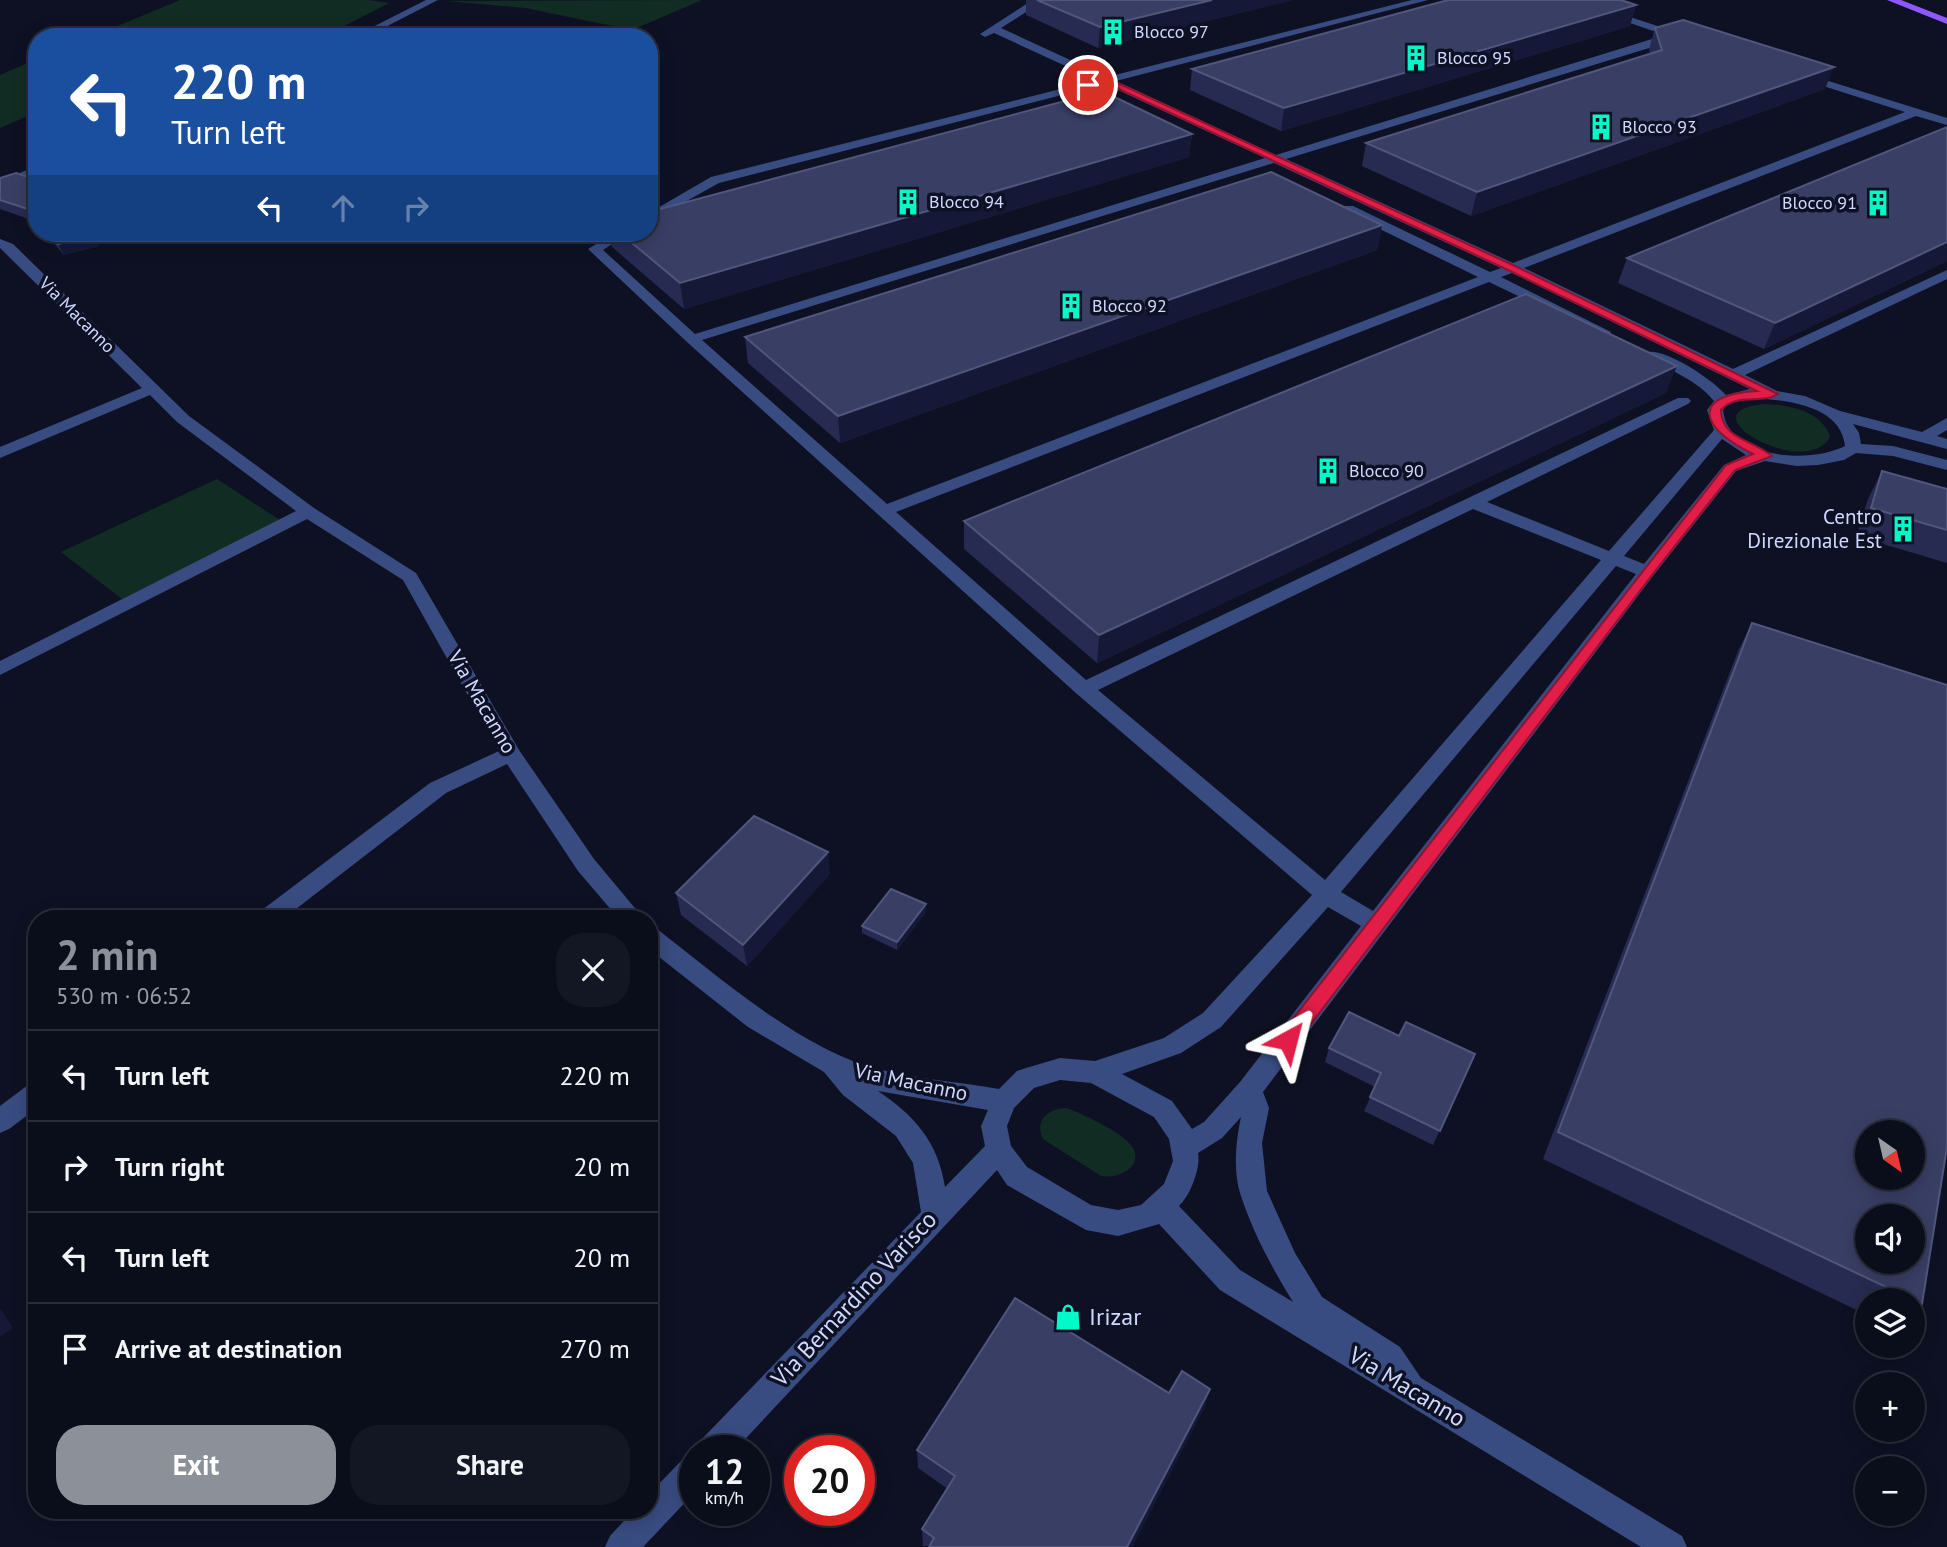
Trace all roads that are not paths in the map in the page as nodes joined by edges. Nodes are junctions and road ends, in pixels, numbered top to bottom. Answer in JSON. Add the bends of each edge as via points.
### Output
{"nodes":[{"id":1,"x":433,"y":0,"type":"edge"},
{"id":2,"x":1055,"y":0,"type":"edge"},
{"id":3,"x":1423,"y":0,"type":"edge"},
{"id":4,"x":1568,"y":0,"type":"edge"},
{"id":5,"x":1892,"y":0,"type":"edge"},
{"id":6,"x":1947,"y":21,"type":"edge"},
{"id":7,"x":376,"y":28,"type":"edge"},
{"id":8,"x":989,"y":32,"type":"junction"},
{"id":9,"x":1676,"y":35,"type":"junction"},
{"id":10,"x":1690,"y":39,"type":"edge"},
{"id":11,"x":1796,"y":74,"type":"edge"},
{"id":12,"x":1107,"y":81,"type":"junction"},
{"id":13,"x":1088,"y":85,"type":"junction"},
{"id":14,"x":1916,"y":112,"type":"junction"},
{"id":15,"x":1947,"y":122,"type":"edge"},
{"id":16,"x":1276,"y":159,"type":"junction"},
{"id":17,"x":1256,"y":165,"type":"junction"},
{"id":18,"x":28,"y":174,"type":"edge"},
{"id":19,"x":1293,"y":183,"type":"edge"},
{"id":20,"x":0,"y":185,"type":"edge"},
{"id":21,"x":1331,"y":200,"type":"edge"},
{"id":22,"x":658,"y":213,"type":"edge"},
{"id":23,"x":607,"y":242,"type":"edge"},
{"id":24,"x":0,"y":243,"type":"edge"},
{"id":25,"x":1512,"y":268,"type":"junction"},
{"id":26,"x":1947,"y":274,"type":"edge"},
{"id":27,"x":1491,"y":276,"type":"junction"},
{"id":28,"x":1614,"y":337,"type":"edge"},
{"id":29,"x":692,"y":340,"type":"junction"},
{"id":30,"x":1638,"y":349,"type":"edge"},
{"id":31,"x":1735,"y":374,"type":"junction"},
{"id":32,"x":152,"y":389,"type":"junction"},
{"id":33,"x":1772,"y":394,"type":"junction"},
{"id":34,"x":1683,"y":401,"type":"dead end"},
{"id":35,"x":1722,"y":401,"type":"junction"},
{"id":36,"x":1833,"y":414,"type":"junction"},
{"id":37,"x":1947,"y":423,"type":"edge"},
{"id":38,"x":1722,"y":430,"type":"junction"},
{"id":39,"x":1924,"y":438,"type":"junction"},
{"id":40,"x":1947,"y":444,"type":"edge"},
{"id":41,"x":1853,"y":448,"type":"junction"},
{"id":42,"x":0,"y":453,"type":"edge"},
{"id":43,"x":1766,"y":456,"type":"junction"},
{"id":44,"x":1947,"y":465,"type":"edge"},
{"id":45,"x":1472,"y":502,"type":"junction"},
{"id":46,"x":884,"y":511,"type":"junction"},
{"id":47,"x":308,"y":512,"type":"junction"},
{"id":48,"x":1611,"y":557,"type":"junction"},
{"id":49,"x":1647,"y":572,"type":"junction"},
{"id":50,"x":0,"y":669,"type":"edge"},
{"id":51,"x":1084,"y":689,"type":"junction"},
{"id":52,"x":511,"y":754,"type":"junction"},
{"id":53,"x":1326,"y":894,"type":"junction"},
{"id":54,"x":278,"y":910,"type":"edge"},
{"id":55,"x":625,"y":910,"type":"edge"},
{"id":56,"x":1378,"y":925,"type":"junction"},
{"id":57,"x":658,"y":943,"type":"edge"},
{"id":58,"x":833,"y":1064,"type":"junction"},
{"id":59,"x":1095,"y":1072,"type":"junction"},
{"id":60,"x":1249,"y":1090,"type":"junction"},
{"id":61,"x":28,"y":1100,"type":"edge"},
{"id":62,"x":1004,"y":1101,"type":"junction"},
{"id":63,"x":0,"y":1121,"type":"edge"},
{"id":64,"x":1184,"y":1149,"type":"junction"},
{"id":65,"x":999,"y":1150,"type":"junction"},
{"id":66,"x":1160,"y":1205,"type":"junction"},
{"id":67,"x":935,"y":1214,"type":"junction"},
{"id":68,"x":1415,"y":1392,"type":"junction"},
{"id":69,"x":727,"y":1435,"type":"edge"},
{"id":70,"x":679,"y":1486,"type":"edge"},
{"id":71,"x":658,"y":1508,"type":"edge"},
{"id":72,"x":648,"y":1519,"type":"edge"},
{"id":73,"x":621,"y":1547,"type":"edge"},
{"id":74,"x":1671,"y":1547,"type":"edge"}],
"edges":[{"from":1,"to":7,"type":"street"},
{"from":2,"to":8,"type":"street","via":[[1031,5]]},
{"from":3,"to":12,"type":"street"},
{"from":4,"to":9,"type":"street"},
{"from":5,"to":6,"type":"main road"},
{"from":8,"to":12,"type":"street"},
{"from":8,"to":13,"type":"street"},
{"from":9,"to":10,"type":"street"},
{"from":9,"to":16,"type":"street"},
{"from":11,"to":14,"type":"street"},
{"from":12,"to":13,"type":"street"},
{"from":12,"to":16,"type":"street"},
{"from":13,"to":17,"type":"street"},
{"from":13,"to":22,"type":"street","via":[[715,180]]},
{"from":14,"to":15,"type":"street"},
{"from":14,"to":25,"type":"street"},
{"from":16,"to":17,"type":"street"},
{"from":16,"to":25,"type":"street"},
{"from":17,"to":19,"type":"street"},
{"from":17,"to":29,"type":"street"},
{"from":18,"to":20,"type":"street"},
{"from":21,"to":27,"type":"street"},
{"from":23,"to":29,"type":"street","via":[[595,249]]},
{"from":24,"to":32,"type":"street","name":"Via Macanno"},
{"from":25,"to":27,"type":"street"},
{"from":25,"to":31,"type":"street"},
{"from":26,"to":31,"type":"street"},
{"from":27,"to":28,"type":"street"},
{"from":27,"to":46,"type":"street"},
{"from":29,"to":46,"type":"street"},
{"from":30,"to":35,"type":"street","via":[[1703,382]]},
{"from":31,"to":33,"type":"street"},
{"from":32,"to":42,"type":"street"},
{"from":32,"to":47,"type":"street","name":"Via Macanno","via":[[183,419]]},
{"from":33,"to":35,"type":"street","via":[[1744,394]]},
{"from":33,"to":36,"type":"street"},
{"from":34,"to":45,"type":"street"},
{"from":35,"to":38,"type":"street","via":[[1715,410]]},
{"from":36,"to":39,"type":"street"},
{"from":36,"to":41,"type":"street","via":[[1848,425],[1855,437]]},
{"from":37,"to":39,"type":"street"},
{"from":38,"to":43,"type":"street"},
{"from":38,"to":48,"type":"street"},
{"from":39,"to":40,"type":"street"},
{"from":41,"to":43,"type":"street","via":[[1843,457],[1826,461]]},
{"from":41,"to":44,"type":"street","via":[[1893,451]]},
{"from":43,"to":49,"type":"street","via":[[1730,468]]},
{"from":45,"to":48,"type":"street"},
{"from":45,"to":51,"type":"street"},
{"from":46,"to":51,"type":"street"},
{"from":47,"to":50,"type":"street"},
{"from":47,"to":52,"type":"street","name":"Via Macanno","via":[[410,577]]},
{"from":48,"to":49,"type":"street"},
{"from":48,"to":53,"type":"street"},
{"from":49,"to":56,"type":"street"},
{"from":51,"to":53,"type":"street"},
{"from":52,"to":54,"type":"street","via":[[438,788]]},
{"from":52,"to":55,"type":"street","name":"Via Macanno","via":[[586,865]]},
{"from":53,"to":56,"type":"street"},
{"from":53,"to":59,"type":"street","via":[[1212,1020],[1172,1046]]},
{"from":56,"to":60,"type":"street"},
{"from":57,"to":58,"type":"street","name":"Via Macanno","via":[[757,1020]]},
{"from":58,"to":62,"type":"street","name":"Via Macanno","via":[[877,1080]]},
{"from":58,"to":67,"type":"street","via":[[844,1082],[894,1116],[918,1140],[929,1165]]},
{"from":59,"to":62,"type":"street","via":[[1060,1069],[1026,1079]]},
{"from":59,"to":64,"type":"street","via":[[1163,1109],[1182,1136]]},
{"from":60,"to":64,"type":"street","via":[[1213,1130]]},
{"from":60,"to":68,"type":"street","via":[[1256,1108],[1249,1143],[1253,1191],[1284,1263],[1312,1307],[1389,1357]]},
{"from":61,"to":63,"type":"street"},
{"from":62,"to":65,"type":"street","via":[[994,1126]]},
{"from":64,"to":66,"type":"street","via":[[1186,1161],[1175,1192]]},
{"from":65,"to":66,"type":"street","via":[[1017,1176],[1087,1217],[1118,1223],[1148,1216]]},
{"from":65,"to":67,"type":"street","name":"Via Bernardino Varisco"},
{"from":66,"to":68,"type":"street","name":"Via Macanno","via":[[1230,1280]]},
{"from":67,"to":69,"type":"street","name":"Via Bernardino Varisco"},
{"from":68,"to":74,"type":"street","name":"Via Macanno"},
{"from":70,"to":71,"type":"street"},
{"from":72,"to":73,"type":"street"}]}
